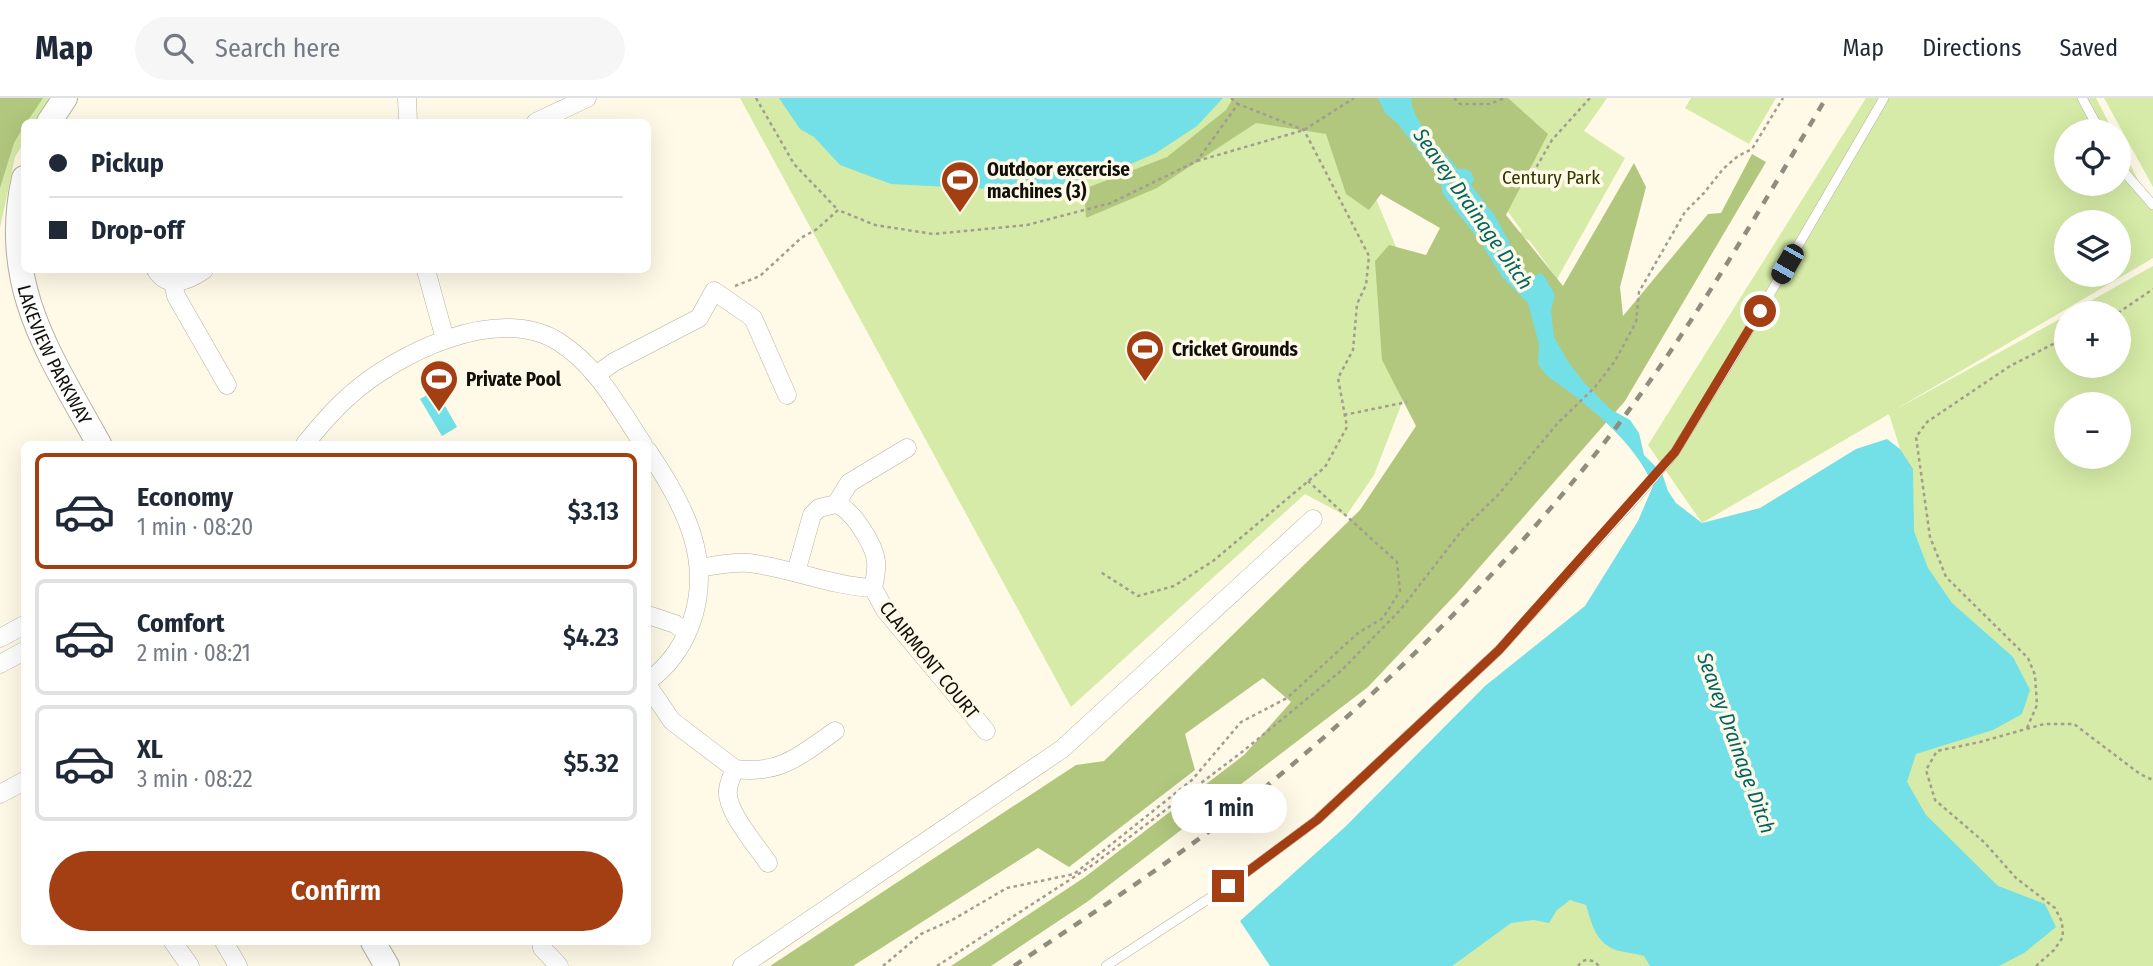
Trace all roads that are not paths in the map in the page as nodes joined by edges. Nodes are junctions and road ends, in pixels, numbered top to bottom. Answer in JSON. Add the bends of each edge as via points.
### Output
{"nodes":[{"id":1,"x":65,"y":98,"type":"edge"},
{"id":2,"x":407,"y":98,"type":"edge"},
{"id":3,"x":587,"y":98,"type":"edge"},
{"id":4,"x":1884,"y":98,"type":"edge"},
{"id":5,"x":2082,"y":98,"type":"edge"},
{"id":6,"x":51,"y":119,"type":"edge"},
{"id":7,"x":408,"y":119,"type":"edge"},
{"id":8,"x":542,"y":119,"type":"edge"},
{"id":9,"x":2093,"y":119,"type":"edge"},
{"id":10,"x":2131,"y":180,"type":"edge"},
{"id":11,"x":21,"y":195,"type":"edge"},
{"id":12,"x":2153,"y":205,"type":"edge"},
{"id":13,"x":159,"y":273,"type":"edge"},
{"id":14,"x":199,"y":273,"type":"edge"},
{"id":15,"x":427,"y":273,"type":"edge"},
{"id":16,"x":173,"y":281,"type":"junction"},
{"id":17,"x":445,"y":339,"type":"junction"},
{"id":18,"x":596,"y":375,"type":"junction"},
{"id":19,"x":227,"y":385,"type":"dead end"},
{"id":20,"x":787,"y":394,"type":"dead end"},
{"id":21,"x":97,"y":441,"type":"edge"},
{"id":22,"x":308,"y":441,"type":"edge"},
{"id":23,"x":641,"y":441,"type":"edge"},
{"id":24,"x":907,"y":448,"type":"dead end"},
{"id":25,"x":651,"y":455,"type":"edge"},
{"id":26,"x":836,"y":504,"type":"junction"},
{"id":27,"x":1313,"y":519,"type":"dead end"},
{"id":28,"x":700,"y":568,"type":"junction"},
{"id":29,"x":796,"y":572,"type":"junction"},
{"id":30,"x":873,"y":588,"type":"junction"},
{"id":31,"x":651,"y":616,"type":"edge"},
{"id":32,"x":21,"y":627,"type":"edge"},
{"id":33,"x":687,"y":633,"type":"junction"},
{"id":34,"x":0,"y":638,"type":"edge"},
{"id":35,"x":21,"y":653,"type":"edge"},
{"id":36,"x":0,"y":664,"type":"edge"},
{"id":37,"x":651,"y":678,"type":"edge"},
{"id":38,"x":651,"y":691,"type":"edge"},
{"id":39,"x":835,"y":731,"type":"dead end"},
{"id":40,"x":986,"y":731,"type":"dead end"},
{"id":41,"x":735,"y":769,"type":"junction"},
{"id":42,"x":21,"y":783,"type":"edge"},
{"id":43,"x":0,"y":794,"type":"edge"},
{"id":44,"x":768,"y":863,"type":"dead end"},
{"id":45,"x":175,"y":945,"type":"edge"},
{"id":46,"x":226,"y":945,"type":"edge"},
{"id":47,"x":375,"y":945,"type":"edge"},
{"id":48,"x":542,"y":945,"type":"edge"},
{"id":49,"x":190,"y":966,"type":"edge"},
{"id":50,"x":238,"y":966,"type":"edge"},
{"id":51,"x":387,"y":966,"type":"edge"},
{"id":52,"x":559,"y":966,"type":"edge"},
{"id":53,"x":742,"y":966,"type":"edge"},
{"id":54,"x":1106,"y":966,"type":"edge"}],
"edges":[{"from":1,"to":6,"type":"street"},
{"from":2,"to":7,"type":"street"},
{"from":3,"to":8,"type":"street"},
{"from":4,"to":54,"type":"lane","via":[[1732,359],[1671,457],[1636,498],[1499,650],[1317,820],[1228,886]]},
{"from":5,"to":9,"type":"lane"},
{"from":10,"to":12,"type":"lane"},
{"from":11,"to":21,"type":"street","name":"LAKEVIEW PARKWAY","via":[[15,228],[23,295],[37,331]]},
{"from":13,"to":16,"type":"street"},
{"from":14,"to":16,"type":"street"},
{"from":15,"to":17,"type":"street"},
{"from":16,"to":19,"type":"street","via":[[176,296]]},
{"from":17,"to":18,"type":"street","via":[[493,330],[539,332],[580,357]]},
{"from":17,"to":22,"type":"street","via":[[387,367],[349,396]]},
{"from":18,"to":20,"type":"street","via":[[699,318],[714,291],[753,318]]},
{"from":18,"to":23,"type":"street"},
{"from":24,"to":26,"type":"street","via":[[849,483]]},
{"from":25,"to":28,"type":"street","via":[[686,519]]},
{"from":26,"to":29,"type":"street","via":[[812,515]]},
{"from":26,"to":30,"type":"street","name":"CLAIRMONT COURT","via":[[848,510],[876,557]]},
{"from":27,"to":53,"type":"street","via":[[1062,749]]},
{"from":28,"to":29,"type":"street","name":"CLAIRMONT COURT","via":[[747,563]]},
{"from":28,"to":33,"type":"street","via":[[696,612]]},
{"from":29,"to":30,"type":"street","name":"CLAIRMONT COURT"},
{"from":30,"to":40,"type":"street","name":"CLAIRMONT COURT","via":[[885,610]]},
{"from":31,"to":33,"type":"street"},
{"from":32,"to":34,"type":"street"},
{"from":33,"to":37,"type":"street","via":[[669,662]]},
{"from":35,"to":36,"type":"street"},
{"from":38,"to":41,"type":"street","via":[[673,721]]},
{"from":39,"to":41,"type":"street","via":[[779,767]]},
{"from":41,"to":44,"type":"street","via":[[729,800]]},
{"from":42,"to":43,"type":"street"},
{"from":45,"to":49,"type":"street"},
{"from":46,"to":50,"type":"street"},
{"from":47,"to":51,"type":"street"},
{"from":48,"to":52,"type":"street"}]}
